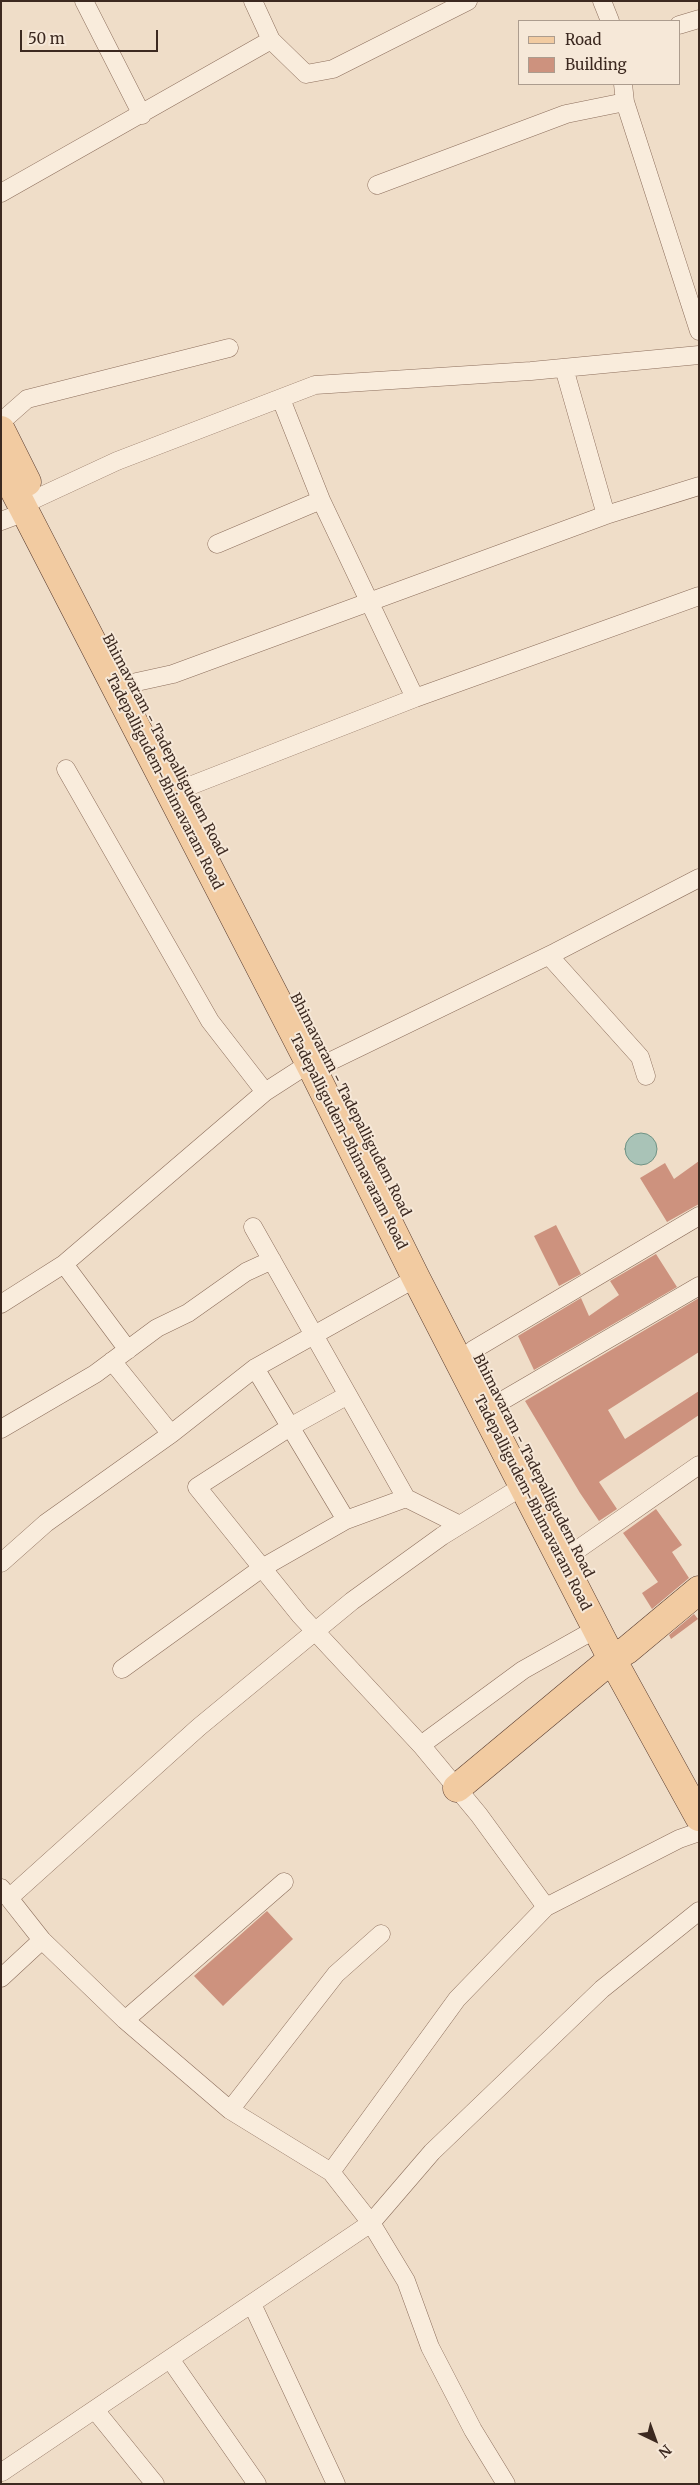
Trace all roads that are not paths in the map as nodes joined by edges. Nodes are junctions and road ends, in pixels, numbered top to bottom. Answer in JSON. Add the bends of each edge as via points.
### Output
{"nodes":[{"id":1,"x":84,"y":1,"type":"edge"},
{"id":2,"x":254,"y":1,"type":"edge"},
{"id":3,"x":468,"y":1,"type":"edge"},
{"id":4,"x":602,"y":1,"type":"edge"},
{"id":5,"x":699,"y":19,"type":"edge"},
{"id":6,"x":610,"y":20,"type":"edge"},
{"id":7,"x":680,"y":25,"type":"edge"},
{"id":8,"x":271,"y":40,"type":"junction"},
{"id":9,"x":623,"y":85,"type":"edge"},
{"id":10,"x":626,"y":102,"type":"junction"},
{"id":11,"x":142,"y":115,"type":"junction"},
{"id":12,"x":376,"y":185,"type":"dead end"},
{"id":13,"x":1,"y":193,"type":"edge"},
{"id":14,"x":699,"y":331,"type":"edge"},
{"id":15,"x":229,"y":348,"type":"dead end"},
{"id":16,"x":699,"y":355,"type":"edge"},
{"id":17,"x":564,"y":368,"type":"junction"},
{"id":18,"x":281,"y":398,"type":"junction"},
{"id":19,"x":1,"y":422,"type":"edge"},
{"id":20,"x":1,"y":430,"type":"edge"},
{"id":21,"x":1,"y":465,"type":"edge"},
{"id":22,"x":699,"y":486,"type":"edge"},
{"id":23,"x":321,"y":500,"type":"junction"},
{"id":24,"x":21,"y":511,"type":"edge"},
{"id":25,"x":606,"y":515,"type":"junction"},
{"id":26,"x":217,"y":544,"type":"dead end"},
{"id":27,"x":699,"y":596,"type":"edge"},
{"id":28,"x":369,"y":600,"type":"junction"},
{"id":29,"x":132,"y":683,"type":"junction"},
{"id":30,"x":415,"y":698,"type":"junction"},
{"id":31,"x":66,"y":769,"type":"dead end"},
{"id":32,"x":187,"y":787,"type":"junction"},
{"id":33,"x":699,"y":878,"type":"edge"},
{"id":34,"x":556,"y":952,"type":"junction"},
{"id":35,"x":319,"y":1063,"type":"junction"},
{"id":36,"x":646,"y":1076,"type":"dead end"},
{"id":37,"x":265,"y":1092,"type":"junction"},
{"id":38,"x":699,"y":1216,"type":"edge"},
{"id":39,"x":253,"y":1227,"type":"dead end"},
{"id":40,"x":272,"y":1260,"type":"junction"},
{"id":41,"x":64,"y":1264,"type":"junction"},
{"id":42,"x":416,"y":1278,"type":"junction"},
{"id":43,"x":699,"y":1286,"type":"edge"},
{"id":44,"x":1,"y":1304,"type":"edge"},
{"id":45,"x":314,"y":1334,"type":"junction"},
{"id":46,"x":128,"y":1350,"type":"junction"},
{"id":47,"x":473,"y":1350,"type":"junction"},
{"id":48,"x":112,"y":1361,"type":"junction"},
{"id":49,"x":255,"y":1368,"type":"junction"},
{"id":50,"x":348,"y":1395,"type":"junction"},
{"id":51,"x":500,"y":1402,"type":"junction"},
{"id":52,"x":290,"y":1426,"type":"junction"},
{"id":53,"x":1,"y":1429,"type":"edge"},
{"id":54,"x":171,"y":1434,"type":"junction"},
{"id":55,"x":699,"y":1465,"type":"edge"},
{"id":56,"x":523,"y":1486,"type":"junction"},
{"id":57,"x":406,"y":1498,"type":"junction"},
{"id":58,"x":346,"y":1520,"type":"junction"},
{"id":59,"x":460,"y":1525,"type":"junction"},
{"id":60,"x":577,"y":1550,"type":"junction"},
{"id":61,"x":1,"y":1563,"type":"edge"},
{"id":62,"x":262,"y":1568,"type":"junction"},
{"id":63,"x":699,"y":1590,"type":"edge"},
{"id":64,"x":590,"y":1597,"type":"junction"},
{"id":65,"x":596,"y":1629,"type":"junction"},
{"id":66,"x":316,"y":1631,"type":"junction"},
{"id":67,"x":620,"y":1654,"type":"junction"},
{"id":68,"x":122,"y":1669,"type":"dead end"},
{"id":69,"x":421,"y":1745,"type":"junction"},
{"id":70,"x":699,"y":1779,"type":"edge"},
{"id":71,"x":456,"y":1788,"type":"junction"},
{"id":72,"x":697,"y":1808,"type":"edge"},
{"id":73,"x":699,"y":1832,"type":"edge"},
{"id":74,"x":284,"y":1882,"type":"dead end"},
{"id":75,"x":5,"y":1893,"type":"edge"},
{"id":76,"x":546,"y":1907,"type":"junction"},
{"id":77,"x":699,"y":1911,"type":"edge"},
{"id":78,"x":381,"y":1934,"type":"dead end"},
{"id":79,"x":42,"y":1940,"type":"junction"},
{"id":80,"x":1,"y":1978,"type":"edge"},
{"id":81,"x":124,"y":2020,"type":"junction"},
{"id":82,"x":230,"y":2110,"type":"junction"},
{"id":83,"x":331,"y":2172,"type":"junction"},
{"id":84,"x":370,"y":2223,"type":"junction"},
{"id":85,"x":252,"y":2304,"type":"junction"},
{"id":86,"x":170,"y":2359,"type":"junction"},
{"id":87,"x":95,"y":2410,"type":"junction"},
{"id":88,"x":2,"y":2472,"type":"edge"},
{"id":89,"x":155,"y":2484,"type":"edge"},
{"id":90,"x":257,"y":2484,"type":"edge"},
{"id":91,"x":336,"y":2484,"type":"edge"},
{"id":92,"x":506,"y":2484,"type":"edge"}],
"edges":[{"from":1,"to":11,"type":"street"},
{"from":2,"to":8,"type":"street"},
{"from":3,"to":8,"type":"street","via":[[333,69],[306,74]]},
{"from":4,"to":6,"type":"street"},
{"from":5,"to":7,"type":"street"},
{"from":8,"to":11,"type":"street"},
{"from":9,"to":10,"type":"street"},
{"from":10,"to":12,"type":"street","via":[[566,114]]},
{"from":10,"to":14,"type":"street"},
{"from":11,"to":13,"type":"street"},
{"from":15,"to":19,"type":"street","via":[[27,399]]},
{"from":16,"to":17,"type":"street"},
{"from":17,"to":18,"type":"street","via":[[315,385]]},
{"from":17,"to":25,"type":"street"},
{"from":18,"to":23,"type":"street"},
{"from":18,"to":24,"type":"street","via":[[116,461]]},
{"from":20,"to":24,"type":"main road","name":"Bhimavaram - Tadepalligudem Road"},
{"from":21,"to":24,"type":"main road","name":"Tadepalligudem-Bhimavaram Road"},
{"from":22,"to":25,"type":"street"},
{"from":23,"to":26,"type":"street"},
{"from":23,"to":28,"type":"street"},
{"from":24,"to":29,"type":"main road","name":"Bhimavaram - Tadepalligudem Road"},
{"from":24,"to":35,"type":"main road","name":"Tadepalligudem-Bhimavaram Road"},
{"from":25,"to":28,"type":"street"},
{"from":27,"to":30,"type":"street"},
{"from":28,"to":29,"type":"street","via":[[173,674]]},
{"from":28,"to":30,"type":"street"},
{"from":29,"to":32,"type":"main road","name":"Bhimavaram - Tadepalligudem Road"},
{"from":30,"to":32,"type":"street"},
{"from":31,"to":37,"type":"street","via":[[210,1021]]},
{"from":32,"to":35,"type":"main road","name":"Bhimavaram - Tadepalligudem Road"},
{"from":33,"to":34,"type":"street"},
{"from":34,"to":35,"type":"street"},
{"from":34,"to":36,"type":"street","via":[[552,959],[640,1057]]},
{"from":35,"to":37,"type":"street"},
{"from":35,"to":42,"type":"main road","name":"Tadepalligudem-Bhimavaram Road"},
{"from":35,"to":47,"type":"main road","name":"Bhimavaram - Tadepalligudem Road"},
{"from":37,"to":41,"type":"street"},
{"from":38,"to":47,"type":"street"},
{"from":39,"to":40,"type":"street"},
{"from":40,"to":45,"type":"street"},
{"from":40,"to":46,"type":"street","via":[[246,1272]]},
{"from":41,"to":44,"type":"street"},
{"from":41,"to":46,"type":"street"},
{"from":42,"to":45,"type":"street"},
{"from":42,"to":56,"type":"main road","name":"Tadepalligudem-Bhimavaram Road"},
{"from":43,"to":51,"type":"street"},
{"from":45,"to":49,"type":"street"},
{"from":45,"to":50,"type":"street"},
{"from":46,"to":48,"type":"street"},
{"from":47,"to":51,"type":"main road","name":"Bhimavaram - Tadepalligudem Road"},
{"from":48,"to":53,"type":"street"},
{"from":48,"to":54,"type":"street"},
{"from":49,"to":52,"type":"street"},
{"from":49,"to":54,"type":"street"},
{"from":50,"to":52,"type":"street"},
{"from":50,"to":57,"type":"street"},
{"from":51,"to":60,"type":"main road","name":"Bhimavaram - Tadepalligudem Road"},
{"from":52,"to":58,"type":"street"},
{"from":52,"to":62,"type":"street","via":[[197,1487]]},
{"from":54,"to":61,"type":"street","via":[[46,1523]]},
{"from":55,"to":60,"type":"street"},
{"from":56,"to":59,"type":"street"},
{"from":56,"to":64,"type":"main road","name":"Tadepalligudem-Bhimavaram Road"},
{"from":57,"to":58,"type":"street"},
{"from":57,"to":59,"type":"street"},
{"from":58,"to":62,"type":"street"},
{"from":59,"to":66,"type":"street","via":[[352,1601]]},
{"from":60,"to":64,"type":"main road","name":"Bhimavaram - Tadepalligudem Road"},
{"from":62,"to":66,"type":"street"},
{"from":62,"to":68,"type":"street"},
{"from":63,"to":67,"type":"main road"},
{"from":64,"to":65,"type":"main road","name":"Tadepalligudem-Bhimavaram Road"},
{"from":64,"to":67,"type":"main road","name":"Bhimavaram - Tadepalligudem Road"},
{"from":65,"to":67,"type":"main road","name":"Tadepalligudem-Bhimavaram Road"},
{"from":65,"to":69,"type":"street","via":[[524,1670]]},
{"from":66,"to":69,"type":"street"},
{"from":66,"to":75,"type":"street"},
{"from":67,"to":70,"type":"main road","name":"Bhimavaram - Tadepalligudem Road"},
{"from":67,"to":71,"type":"main road"},
{"from":67,"to":72,"type":"main road","name":"Tadepalligudem-Bhimavaram Road"},
{"from":69,"to":71,"type":"street"},
{"from":71,"to":76,"type":"street"},
{"from":73,"to":76,"type":"street","via":[[679,1839]]},
{"from":74,"to":81,"type":"street"},
{"from":75,"to":79,"type":"street"},
{"from":76,"to":83,"type":"street","via":[[457,1999]]},
{"from":77,"to":84,"type":"street","via":[[602,1989],[432,2152]]},
{"from":78,"to":82,"type":"street","via":[[336,1974]]},
{"from":79,"to":80,"type":"street"},
{"from":79,"to":81,"type":"street"},
{"from":81,"to":82,"type":"street"},
{"from":82,"to":83,"type":"street"},
{"from":83,"to":84,"type":"street"},
{"from":84,"to":85,"type":"street"},
{"from":84,"to":92,"type":"street","via":[[406,2281],[430,2347],[473,2430]]},
{"from":85,"to":86,"type":"street"},
{"from":85,"to":91,"type":"street"},
{"from":86,"to":87,"type":"street"},
{"from":86,"to":90,"type":"street"},
{"from":87,"to":88,"type":"street"},
{"from":87,"to":89,"type":"street"}]}
